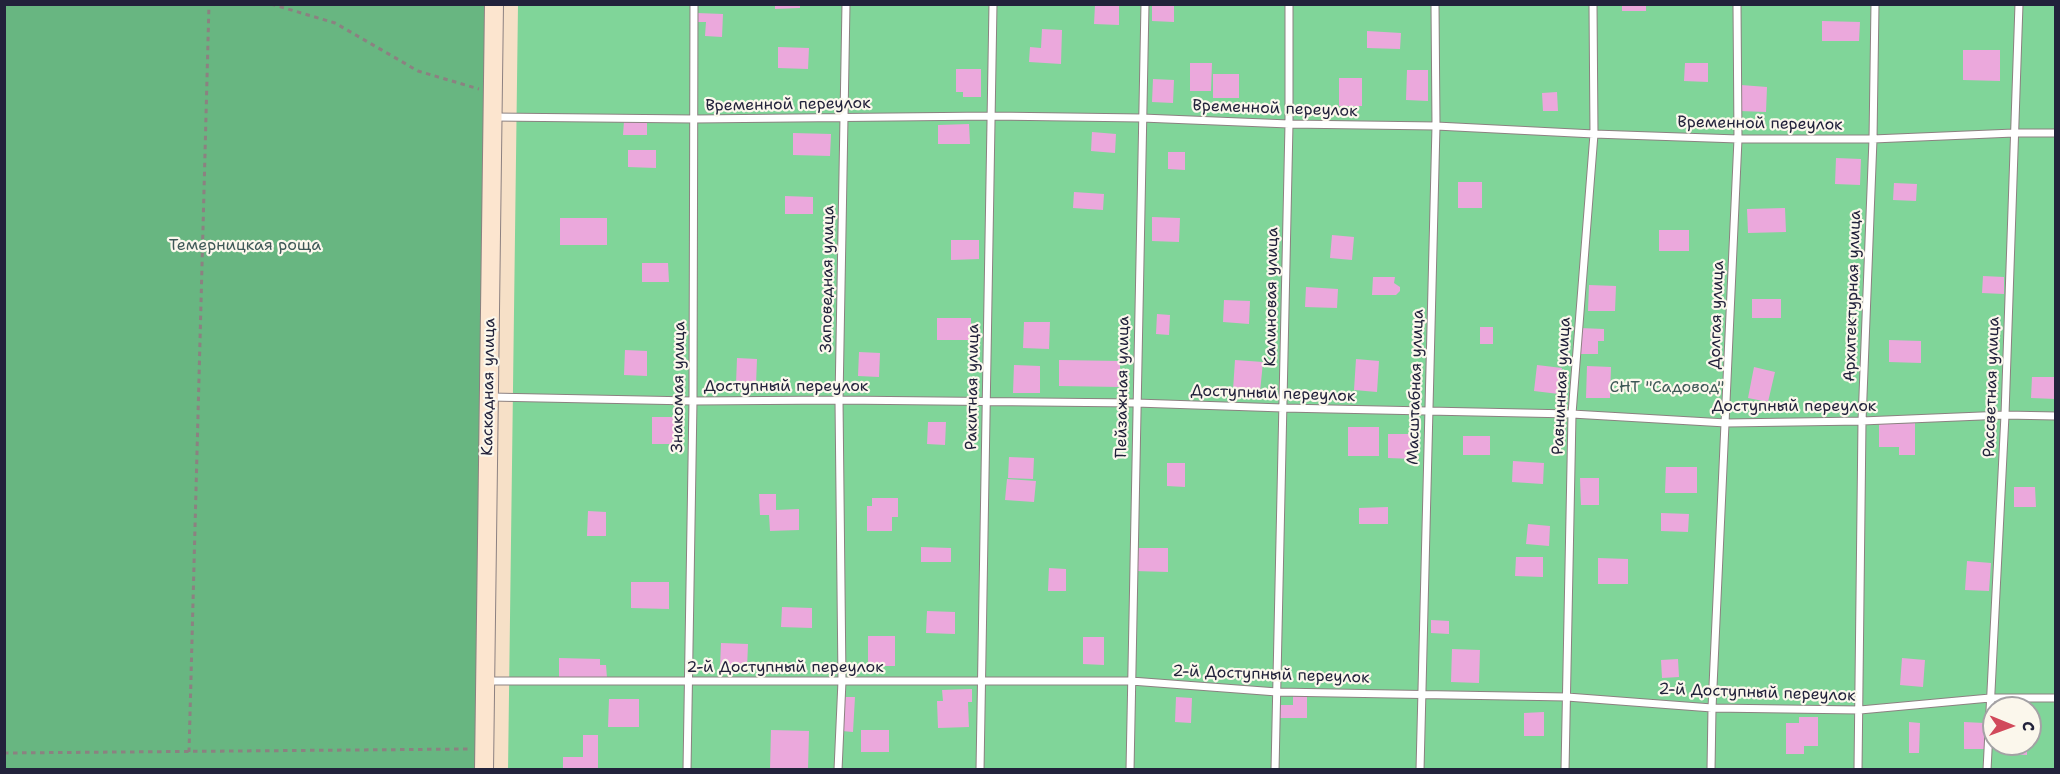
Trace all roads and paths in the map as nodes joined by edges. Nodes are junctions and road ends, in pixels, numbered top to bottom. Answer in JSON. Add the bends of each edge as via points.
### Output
{"nodes":[{"id":1,"x":209,"y":4,"type":"edge"},
{"id":2,"x":271,"y":4,"type":"edge"},
{"id":3,"x":494,"y":4,"type":"edge"},
{"id":4,"x":694,"y":4,"type":"edge"},
{"id":5,"x":846,"y":4,"type":"edge"},
{"id":6,"x":993,"y":4,"type":"edge"},
{"id":7,"x":1145,"y":4,"type":"edge"},
{"id":8,"x":1289,"y":4,"type":"edge"},
{"id":9,"x":1435,"y":4,"type":"edge"},
{"id":10,"x":1593,"y":4,"type":"edge"},
{"id":11,"x":1737,"y":4,"type":"edge"},
{"id":12,"x":1875,"y":4,"type":"edge"},
{"id":13,"x":2019,"y":4,"type":"edge"},
{"id":14,"x":493,"y":93,"type":"junction"},
{"id":15,"x":992,"y":116,"type":"junction"},
{"id":16,"x":493,"y":117,"type":"junction"},
{"id":17,"x":844,"y":117,"type":"junction"},
{"id":18,"x":1142,"y":118,"type":"junction"},
{"id":19,"x":694,"y":119,"type":"junction"},
{"id":20,"x":1288,"y":124,"type":"junction"},
{"id":21,"x":1436,"y":126,"type":"junction"},
{"id":22,"x":2014,"y":133,"type":"junction"},
{"id":23,"x":2055,"y":133,"type":"edge"},
{"id":24,"x":1594,"y":135,"type":"junction"},
{"id":25,"x":1873,"y":138,"type":"junction"},
{"id":26,"x":1738,"y":139,"type":"junction"},
{"id":27,"x":489,"y":397,"type":"junction"},
{"id":28,"x":839,"y":400,"type":"junction"},
{"id":29,"x":693,"y":401,"type":"junction"},
{"id":30,"x":986,"y":402,"type":"junction"},
{"id":31,"x":1136,"y":403,"type":"junction"},
{"id":32,"x":1283,"y":408,"type":"junction"},
{"id":33,"x":1429,"y":411,"type":"junction"},
{"id":34,"x":1572,"y":414,"type":"junction"},
{"id":35,"x":2005,"y":415,"type":"junction"},
{"id":36,"x":2055,"y":416,"type":"edge"},
{"id":37,"x":1862,"y":421,"type":"junction"},
{"id":38,"x":1726,"y":423,"type":"junction"},
{"id":39,"x":485,"y":681,"type":"junction"},
{"id":40,"x":842,"y":681,"type":"junction"},
{"id":41,"x":982,"y":681,"type":"junction"},
{"id":42,"x":1131,"y":681,"type":"junction"},
{"id":43,"x":688,"y":682,"type":"junction"},
{"id":44,"x":1277,"y":692,"type":"junction"},
{"id":45,"x":1421,"y":693,"type":"junction"},
{"id":46,"x":1990,"y":696,"type":"edge"},
{"id":47,"x":1567,"y":697,"type":"junction"},
{"id":48,"x":1982,"y":699,"type":"edge"},
{"id":49,"x":1712,"y":708,"type":"junction"},
{"id":50,"x":1860,"y":710,"type":"junction"},
{"id":51,"x":484,"y":749,"type":"junction"},
{"id":52,"x":189,"y":752,"type":"junction"},
{"id":53,"x":4,"y":753,"type":"edge"},
{"id":54,"x":484,"y":770,"type":"edge"},
{"id":55,"x":687,"y":770,"type":"edge"},
{"id":56,"x":838,"y":770,"type":"edge"},
{"id":57,"x":980,"y":770,"type":"edge"},
{"id":58,"x":1130,"y":770,"type":"edge"},
{"id":59,"x":1275,"y":770,"type":"edge"},
{"id":60,"x":1420,"y":770,"type":"edge"},
{"id":61,"x":1565,"y":770,"type":"edge"},
{"id":62,"x":1711,"y":770,"type":"edge"},
{"id":63,"x":1858,"y":770,"type":"edge"}],
"edges":[{"from":1,"to":52,"type":"path"},
{"from":2,"to":14,"type":"path","via":[[335,24],[418,71]]},
{"from":3,"to":14,"type":"street","name":"Каскадная улица"},
{"from":4,"to":19,"type":"lane","name":"Знакомая улица"},
{"from":5,"to":17,"type":"lane","name":"Заповедная улица"},
{"from":6,"to":15,"type":"lane","name":"Ракитная улица"},
{"from":7,"to":18,"type":"lane","name":"Пейзажная улица"},
{"from":8,"to":20,"type":"lane","name":"Калиновая улица"},
{"from":9,"to":21,"type":"lane","name":"Масштабная улица"},
{"from":10,"to":24,"type":"lane","name":"Равнинная улица"},
{"from":11,"to":26,"type":"lane","name":"Долгая улица"},
{"from":12,"to":25,"type":"lane","name":"Архитектурная улица"},
{"from":13,"to":22,"type":"lane","name":"Рассветная улица"},
{"from":14,"to":16,"type":"street","name":"Каскадная улица"},
{"from":15,"to":17,"type":"lane","name":"Временной переулок"},
{"from":15,"to":18,"type":"lane","name":"Временной переулок"},
{"from":15,"to":30,"type":"lane","name":"Ракитная улица"},
{"from":16,"to":19,"type":"lane","name":"Временной переулок"},
{"from":16,"to":27,"type":"street","name":"Каскадная улица"},
{"from":17,"to":19,"type":"lane","name":"Временной переулок"},
{"from":17,"to":28,"type":"lane","name":"Заповедная улица"},
{"from":18,"to":20,"type":"lane","name":"Временной переулок"},
{"from":18,"to":31,"type":"lane","name":"Пейзажная улица"},
{"from":19,"to":29,"type":"lane","name":"Знакомая улица"},
{"from":20,"to":21,"type":"lane","name":"Временной переулок"},
{"from":20,"to":32,"type":"lane","name":"Калиновая улица"},
{"from":21,"to":24,"type":"lane","name":"Временной переулок"},
{"from":21,"to":33,"type":"lane","name":"Масштабная улица"},
{"from":22,"to":23,"type":"lane","name":"Временной переулок"},
{"from":22,"to":25,"type":"lane","name":"Временной переулок"},
{"from":22,"to":35,"type":"lane","name":"Рассветная улица"},
{"from":24,"to":26,"type":"lane","name":"Временной переулок"},
{"from":24,"to":34,"type":"lane","name":"Равнинная улица"},
{"from":25,"to":26,"type":"lane","name":"Временной переулок"},
{"from":25,"to":37,"type":"lane","name":"Архитектурная улица"},
{"from":26,"to":38,"type":"lane","name":"Долгая улица"},
{"from":27,"to":29,"type":"lane","name":"Доступный переулок"},
{"from":27,"to":39,"type":"street","name":"Каскадная улица"},
{"from":28,"to":29,"type":"lane","name":"Доступный переулок"},
{"from":28,"to":30,"type":"lane","name":"Доступный переулок"},
{"from":28,"to":40,"type":"lane","name":"Заповедная улица"},
{"from":29,"to":43,"type":"lane","name":"Знакомая улица"},
{"from":30,"to":31,"type":"lane","name":"Доступный переулок"},
{"from":30,"to":41,"type":"lane","name":"Ракитная улица"},
{"from":31,"to":32,"type":"lane","name":"Доступный переулок"},
{"from":31,"to":42,"type":"lane","name":"Пейзажная улица"},
{"from":32,"to":33,"type":"lane","name":"Доступный переулок"},
{"from":32,"to":44,"type":"lane","name":"Калиновая улица"},
{"from":33,"to":34,"type":"lane","name":"Доступный переулок"},
{"from":33,"to":45,"type":"lane","name":"Масштабная улица"},
{"from":34,"to":38,"type":"lane","name":"Доступный переулок"},
{"from":34,"to":47,"type":"lane","name":"Равнинная улица"},
{"from":35,"to":36,"type":"lane","name":"Доступный переулок"},
{"from":35,"to":37,"type":"lane","name":"Доступный переулок"},
{"from":35,"to":46,"type":"lane","name":"Рассветная улица"},
{"from":37,"to":38,"type":"lane","name":"Доступный переулок"},
{"from":37,"to":50,"type":"lane","name":"Архитектурная улица"},
{"from":38,"to":49,"type":"lane","name":"Долгая улица"},
{"from":39,"to":43,"type":"lane","name":"2-й Доступный переулок"},
{"from":39,"to":51,"type":"street","name":"Каскадная улица"},
{"from":40,"to":41,"type":"lane","name":"2-й Доступный переулок"},
{"from":40,"to":43,"type":"lane","name":"2-й Доступный переулок"},
{"from":40,"to":56,"type":"lane","name":"Заповедная улица"},
{"from":41,"to":42,"type":"lane","name":"2-й Доступный переулок"},
{"from":41,"to":57,"type":"lane","name":"Ракитная улица"},
{"from":42,"to":44,"type":"lane","name":"2-й Доступный переулок"},
{"from":42,"to":58,"type":"lane","name":"Пейзажная улица"},
{"from":43,"to":55,"type":"lane","name":"Знакомая улица"},
{"from":44,"to":45,"type":"lane","name":"2-й Доступный переулок"},
{"from":44,"to":59,"type":"lane","name":"Калиновая улица"},
{"from":45,"to":47,"type":"lane","name":"2-й Доступный переулок"},
{"from":45,"to":60,"type":"lane","name":"Масштабная улица"},
{"from":47,"to":49,"type":"lane","name":"2-й Доступный переулок"},
{"from":47,"to":61,"type":"lane","name":"Равнинная улица"},
{"from":48,"to":50,"type":"lane","name":"2-й Доступный переулок"},
{"from":49,"to":50,"type":"lane","name":"2-й Доступный переулок"},
{"from":49,"to":62,"type":"lane","name":"Долгая улица"},
{"from":50,"to":63,"type":"lane","name":"Архитектурная улица"},
{"from":51,"to":52,"type":"path"},
{"from":51,"to":54,"type":"street","name":"Каскадная улица"},
{"from":52,"to":53,"type":"path"}]}
